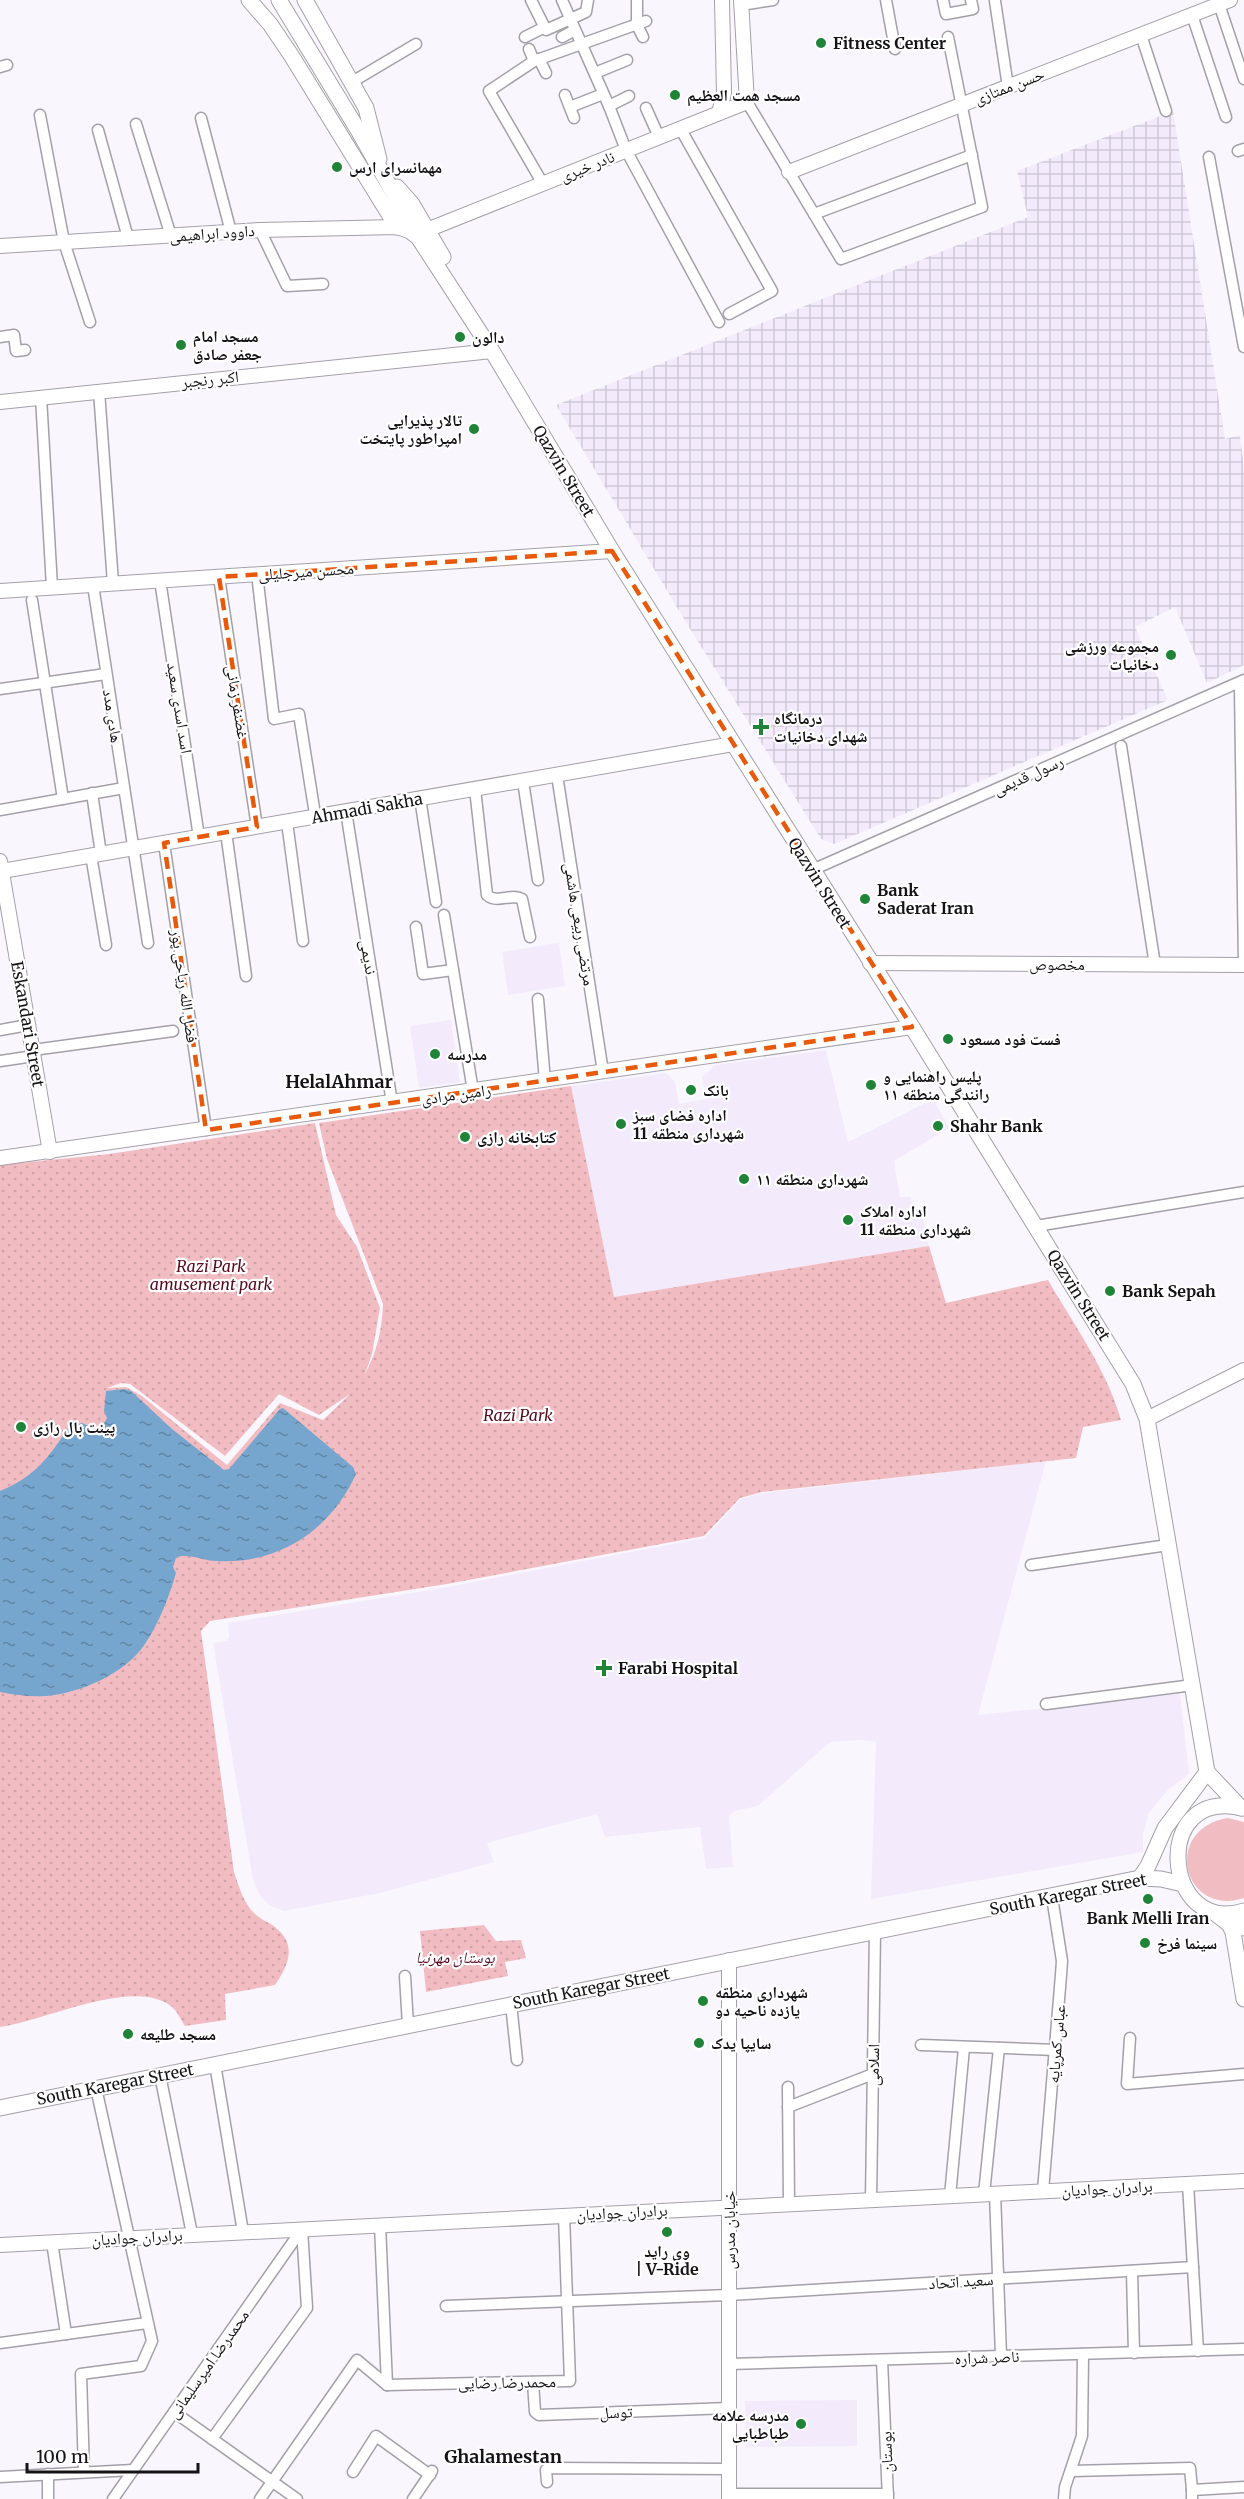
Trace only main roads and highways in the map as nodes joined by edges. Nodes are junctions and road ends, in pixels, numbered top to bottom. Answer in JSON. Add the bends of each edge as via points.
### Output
{"nodes":[{"id":1,"x":279,"y":0,"type":"edge"},
{"id":2,"x":305,"y":0,"type":"edge"},
{"id":3,"x":311,"y":0,"type":"edge"},
{"id":4,"x":256,"y":4,"type":"edge"},
{"id":5,"x":316,"y":22,"type":"junction"},
{"id":6,"x":384,"y":178,"type":"junction"},
{"id":7,"x":397,"y":227,"type":"road end"},
{"id":8,"x":1207,"y":1772,"type":"junction"},
{"id":9,"x":1243,"y":1809,"type":"edge"},
{"id":10,"x":1140,"y":1878,"type":"junction"},
{"id":11,"x":1183,"y":1884,"type":"junction"},
{"id":12,"x":1243,"y":1912,"type":"edge"},
{"id":13,"x":1216,"y":1914,"type":"junction"},
{"id":14,"x":1244,"y":1928,"type":"edge"},
{"id":15,"x":1244,"y":1999,"type":"edge"},
{"id":16,"x":0,"y":2108,"type":"edge"}],
"edges":[{"from":1,"to":6,"type":"main road","name":"Qazvin Street"},
{"from":2,"to":5,"type":"main road"},
{"from":3,"to":5,"type":"main road"},
{"from":4,"to":7,"type":"main road"},
{"from":5,"to":6,"type":"main road","via":[[370,117]]},
{"from":6,"to":8,"type":"main road","name":"Qazvin Street","via":[[424,235],[612,551],[1140,1397],[1147,1419]]},
{"from":8,"to":9,"type":"main road"},
{"from":8,"to":10,"type":"main road","via":[[1165,1828]]},
{"from":9,"to":11,"type":"main road","via":[[1204,1809],[1185,1827],[1178,1852]]},
{"from":10,"to":11,"type":"main road","name":"South Karegar Street"},
{"from":10,"to":16,"type":"main road","name":"South Karegar Street"},
{"from":11,"to":13,"type":"main road","via":[[1191,1898]]},
{"from":12,"to":13,"type":"main road"},
{"from":12,"to":14,"type":"main road"},
{"from":13,"to":15,"type":"main road","via":[[1233,1932]]}]}
